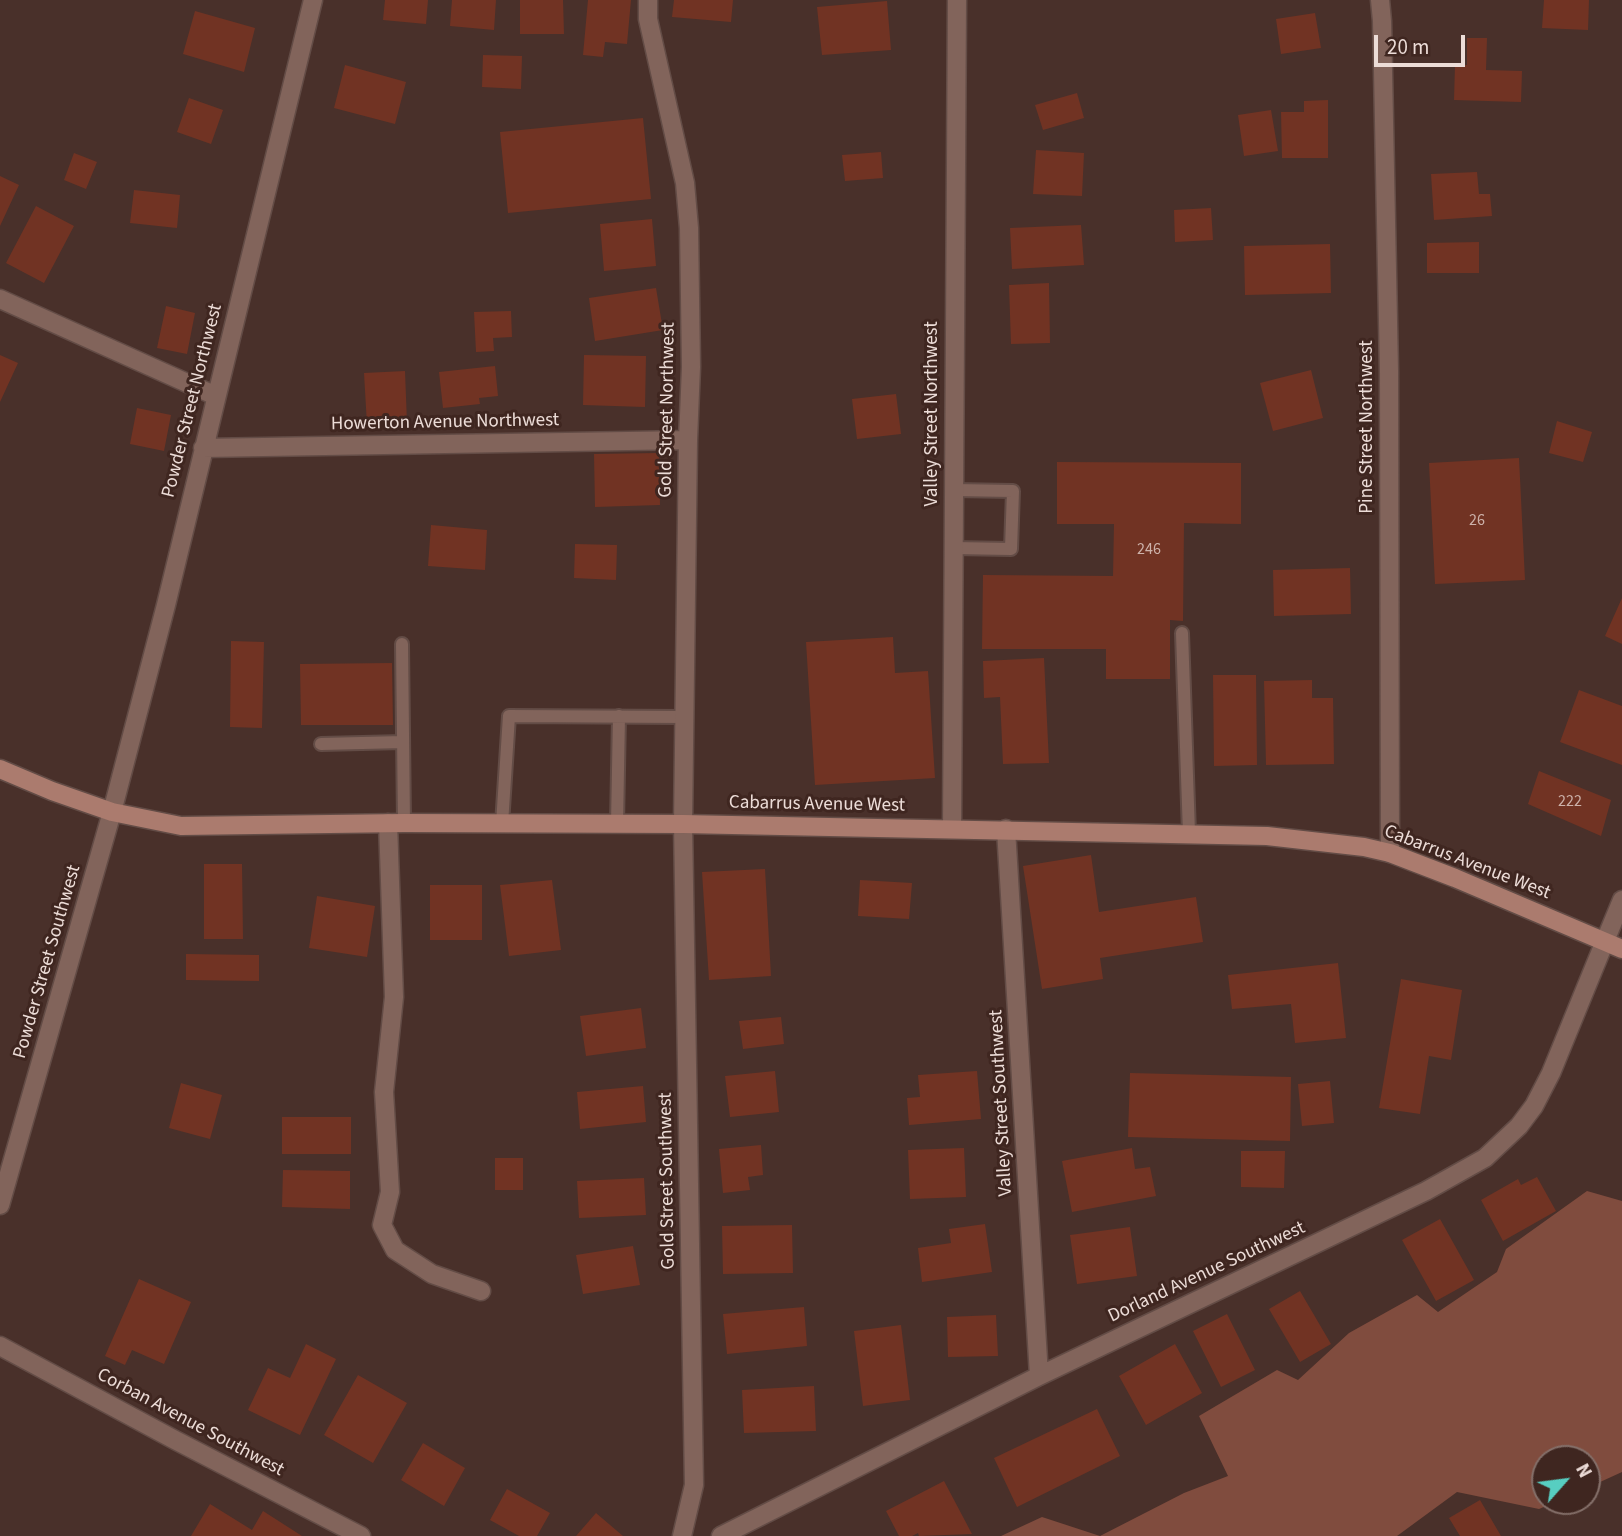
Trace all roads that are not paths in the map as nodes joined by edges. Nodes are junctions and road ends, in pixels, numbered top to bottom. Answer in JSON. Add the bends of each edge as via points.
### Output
{"nodes":[{"id":1,"x":313,"y":0,"type":"edge"},
{"id":2,"x":648,"y":0,"type":"edge"},
{"id":3,"x":957,"y":0,"type":"edge"},
{"id":4,"x":1380,"y":0,"type":"edge"},
{"id":5,"x":0,"y":299,"type":"edge"},
{"id":6,"x":216,"y":396,"type":"junction"},
{"id":7,"x":688,"y":440,"type":"junction"},
{"id":8,"x":203,"y":448,"type":"junction"},
{"id":9,"x":954,"y":489,"type":"junction"},
{"id":10,"x":953,"y":548,"type":"junction"},
{"id":11,"x":1182,"y":633,"type":"dead end"},
{"id":12,"x":402,"y":644,"type":"dead end"},
{"id":13,"x":619,"y":716,"type":"junction"},
{"id":14,"x":685,"y":717,"type":"junction"},
{"id":15,"x":403,"y":742,"type":"junction"},
{"id":16,"x":321,"y":744,"type":"dead end"},
{"id":17,"x":0,"y":769,"type":"edge"},
{"id":18,"x":112,"y":812,"type":"junction"},
{"id":19,"x":396,"y":823,"type":"junction"},
{"id":20,"x":502,"y":824,"type":"junction"},
{"id":21,"x":617,"y":824,"type":"junction"},
{"id":22,"x":683,"y":824,"type":"junction"},
{"id":23,"x":952,"y":828,"type":"junction"},
{"id":24,"x":1006,"y":829,"type":"junction"},
{"id":25,"x":1189,"y":833,"type":"junction"},
{"id":26,"x":1390,"y":853,"type":"junction"},
{"id":27,"x":1622,"y":900,"type":"edge"},
{"id":28,"x":1605,"y":941,"type":"junction"},
{"id":29,"x":1622,"y":949,"type":"edge"},
{"id":30,"x":0,"y":1205,"type":"edge"},
{"id":31,"x":481,"y":1291,"type":"dead end"},
{"id":32,"x":0,"y":1346,"type":"edge"},
{"id":33,"x":1039,"y":1376,"type":"junction"},
{"id":34,"x":361,"y":1536,"type":"edge"},
{"id":35,"x":682,"y":1536,"type":"edge"},
{"id":36,"x":721,"y":1536,"type":"edge"}],
"edges":[{"from":1,"to":6,"type":"street","name":"Powder Street Northwest"},
{"from":2,"to":7,"type":"street","name":"Gold Street Northwest","via":[[648,19],[685,183],[691,368]]},
{"from":3,"to":9,"type":"street","name":"Valley Street Northwest"},
{"from":4,"to":26,"type":"street","name":"Pine Street Northwest","via":[[1390,371]]},
{"from":5,"to":6,"type":"street"},
{"from":6,"to":8,"type":"street","name":"Powder Street Northwest"},
{"from":7,"to":8,"type":"street","name":"Howerton Avenue Northwest"},
{"from":7,"to":14,"type":"street","name":"Gold Street Northwest"},
{"from":8,"to":18,"type":"street","name":"Powder Street Northwest"},
{"from":9,"to":10,"type":"street","name":"Valley Street Northwest"},
{"from":9,"to":10,"type":"lane","via":[[1013,491],[1012,550]]},
{"from":10,"to":23,"type":"street","name":"Valley Street Northwest"},
{"from":11,"to":25,"type":"lane"},
{"from":12,"to":15,"type":"lane"},
{"from":13,"to":14,"type":"lane"},
{"from":13,"to":20,"type":"lane","via":[[509,716]]},
{"from":13,"to":21,"type":"lane"},
{"from":14,"to":22,"type":"street","name":"Gold Street Northwest"},
{"from":15,"to":16,"type":"lane"},
{"from":15,"to":19,"type":"lane"},
{"from":17,"to":18,"type":"main road","name":"Cabarrus Avenue West"},
{"from":18,"to":19,"type":"main road","name":"Cabarrus Avenue West","via":[[181,826]]},
{"from":18,"to":30,"type":"street","name":"Powder Street Southwest"},
{"from":19,"to":20,"type":"main road","name":"Cabarrus Avenue West"},
{"from":19,"to":31,"type":"street","via":[[394,997],[384,1092],[390,1192],[382,1225],[395,1250],[432,1274]]},
{"from":20,"to":21,"type":"main road","name":"Cabarrus Avenue West"},
{"from":21,"to":22,"type":"main road","name":"Cabarrus Avenue West"},
{"from":22,"to":23,"type":"main road","name":"Cabarrus Avenue West"},
{"from":22,"to":35,"type":"street","name":"Gold Street Southwest","via":[[694,1485]]},
{"from":23,"to":24,"type":"main road","name":"Cabarrus Avenue West"},
{"from":24,"to":25,"type":"main road","name":"Cabarrus Avenue West"},
{"from":24,"to":33,"type":"street","name":"Valley Street Southwest"},
{"from":25,"to":26,"type":"main road","name":"Cabarrus Avenue West","via":[[1267,835]]},
{"from":26,"to":28,"type":"main road","name":"Cabarrus Avenue West"},
{"from":27,"to":28,"type":"street","name":"Dorland Avenue Southwest"},
{"from":28,"to":29,"type":"main road","name":"Cabarrus Avenue West"},
{"from":28,"to":33,"type":"street","name":"Dorland Avenue Southwest","via":[[1534,1107],[1485,1158],[1357,1225]]},
{"from":32,"to":34,"type":"street","name":"Corban Avenue Southwest"},
{"from":33,"to":36,"type":"street","name":"Dorland Avenue Southwest"}]}
